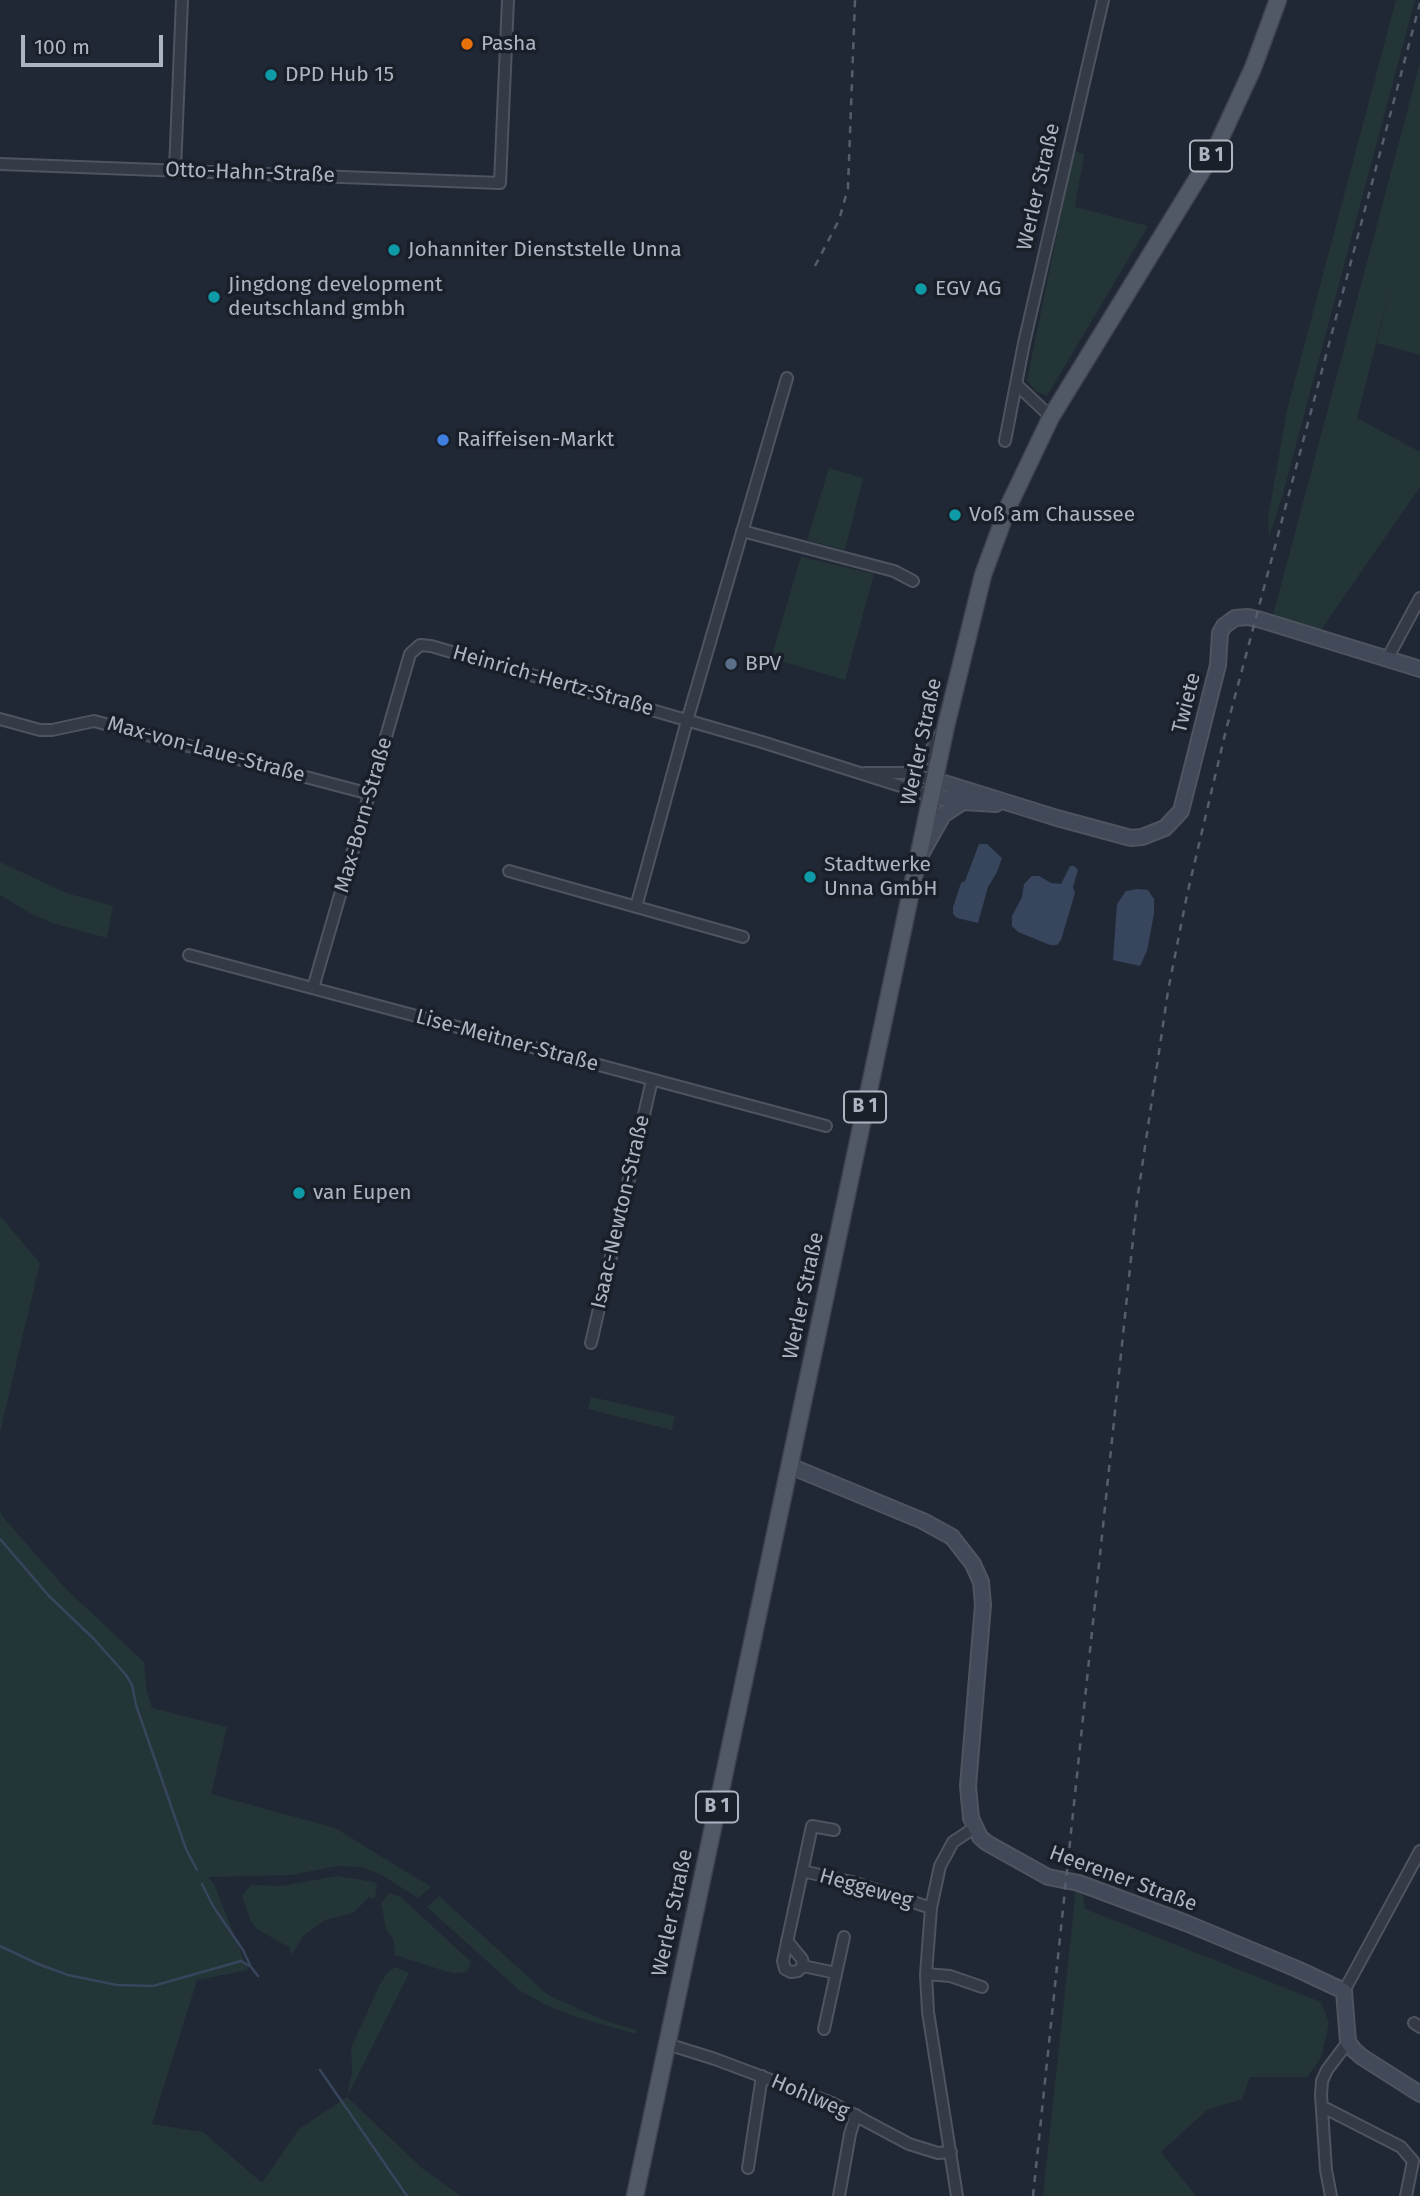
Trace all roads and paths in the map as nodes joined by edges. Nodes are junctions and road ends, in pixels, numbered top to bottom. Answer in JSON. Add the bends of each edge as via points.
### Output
{"nodes":[{"id":1,"x":182,"y":0,"type":"edge"},
{"id":2,"x":508,"y":0,"type":"edge"},
{"id":3,"x":1103,"y":0,"type":"edge"},
{"id":4,"x":1278,"y":0,"type":"edge"},
{"id":5,"x":0,"y":164,"type":"edge"},
{"id":6,"x":175,"y":170,"type":"junction"},
{"id":7,"x":787,"y":378,"type":"dead end"},
{"id":8,"x":1016,"y":384,"type":"junction"},
{"id":9,"x":1051,"y":417,"type":"junction"},
{"id":10,"x":1005,"y":441,"type":"dead end"},
{"id":11,"x":742,"y":531,"type":"junction"},
{"id":12,"x":913,"y":582,"type":"dead end"},
{"id":13,"x":1420,"y":598,"type":"edge"},
{"id":14,"x":419,"y":645,"type":"joint"},
{"id":15,"x":1387,"y":659,"type":"junction"},
{"id":16,"x":1420,"y":669,"type":"edge"},
{"id":17,"x":0,"y":719,"type":"edge"},
{"id":18,"x":687,"y":721,"type":"junction"},
{"id":19,"x":946,"y":726,"type":"junction"},
{"id":20,"x":862,"y":773,"type":"junction"},
{"id":21,"x":905,"y":774,"type":"junction"},
{"id":22,"x":933,"y":788,"type":"junction"},
{"id":23,"x":370,"y":794,"type":"junction"},
{"id":24,"x":963,"y":802,"type":"junction"},
{"id":25,"x":1009,"y":805,"type":"junction"},
{"id":26,"x":919,"y":857,"type":"junction"},
{"id":27,"x":509,"y":871,"type":"dead end"},
{"id":28,"x":636,"y":907,"type":"junction"},
{"id":29,"x":743,"y":937,"type":"dead end"},
{"id":30,"x":189,"y":955,"type":"dead end"},
{"id":31,"x":313,"y":988,"type":"junction"},
{"id":32,"x":652,"y":1080,"type":"junction"},
{"id":33,"x":826,"y":1126,"type":"dead end"},
{"id":34,"x":591,"y":1343,"type":"dead end"},
{"id":35,"x":790,"y":1466,"type":"junction"},
{"id":36,"x":974,"y":1828,"type":"junction"},
{"id":37,"x":834,"y":1830,"type":"dead end"},
{"id":38,"x":1420,"y":1852,"type":"edge"},
{"id":39,"x":802,"y":1871,"type":"junction"},
{"id":40,"x":930,"y":1908,"type":"junction"},
{"id":41,"x":844,"y":1937,"type":"dead end"},
{"id":42,"x":788,"y":1941,"type":"junction"},
{"id":43,"x":803,"y":1966,"type":"junction"},
{"id":44,"x":836,"y":1973,"type":"junction"},
{"id":45,"x":926,"y":1974,"type":"junction"},
{"id":46,"x":982,"y":1987,"type":"dead end"},
{"id":47,"x":1344,"y":1991,"type":"junction"},
{"id":48,"x":824,"y":2029,"type":"dead end"},
{"id":49,"x":1348,"y":2042,"type":"junction"},
{"id":50,"x":667,"y":2044,"type":"junction"},
{"id":51,"x":762,"y":2076,"type":"junction"},
{"id":52,"x":1420,"y":2094,"type":"edge"},
{"id":53,"x":1323,"y":2108,"type":"junction"},
{"id":54,"x":856,"y":2115,"type":"junction"},
{"id":55,"x":951,"y":2152,"type":"junction"},
{"id":56,"x":748,"y":2168,"type":"dead end"},
{"id":57,"x":635,"y":2196,"type":"edge"},
{"id":58,"x":839,"y":2196,"type":"edge"},
{"id":59,"x":957,"y":2196,"type":"edge"},
{"id":60,"x":1331,"y":2196,"type":"edge"},
{"id":61,"x":1406,"y":2196,"type":"edge"}],
"edges":[{"from":1,"to":6,"type":"street"},
{"from":2,"to":6,"type":"street","name":"Otto-Hahn-Straße","via":[[500,183]]},
{"from":3,"to":8,"type":"street","name":"Werler Straße"},
{"from":4,"to":9,"type":"main road","name":"Werler Straße","number":"B 1","via":[[1216,148]]},
{"from":5,"to":6,"type":"street","name":"Otto-Hahn-Straße"},
{"from":7,"to":11,"type":"street"},
{"from":8,"to":9,"type":"street"},
{"from":8,"to":10,"type":"street","name":"Werler Straße"},
{"from":9,"to":19,"type":"main road","name":"Werler Straße","number":"B 1","via":[[994,540],[971,614]]},
{"from":11,"to":12,"type":"street","via":[[894,571]]},
{"from":11,"to":18,"type":"street"},
{"from":13,"to":15,"type":"street"},
{"from":14,"to":18,"type":"street","name":"Heinrich-Hertz-Straße"},
{"from":14,"to":23,"type":"street","name":"Max-Born-Straße","via":[[410,654]]},
{"from":15,"to":16,"type":"street","name":"Twiete"},
{"from":15,"to":25,"type":"street","name":"Twiete","via":[[1248,617],[1235,618],[1220,633],[1218,665],[1185,800],[1165,828],[1131,838]]},
{"from":17,"to":23,"type":"street","name":"Max-von-Laue-Straße","via":[[40,730],[94,721]]},
{"from":18,"to":20,"type":"street","name":"Heinrich-Hertz-Straße"},
{"from":18,"to":28,"type":"street"},
{"from":19,"to":21,"type":"street","via":[[926,758]]},
{"from":19,"to":22,"type":"main road","name":"Werler Straße","number":"B 1"},
{"from":20,"to":21,"type":"street","name":"Heinrich-Hertz-Straße"},
{"from":20,"to":22,"type":"street","name":"Heinrich-Hertz-Straße","via":[[881,781]]},
{"from":21,"to":22,"type":"street","name":"Heinrich-Hertz-Straße"},
{"from":22,"to":24,"type":"street","name":"Twiete"},
{"from":22,"to":25,"type":"street","name":"Twiete","via":[[980,793]]},
{"from":22,"to":26,"type":"main road","name":"Werler Straße","number":"B 1"},
{"from":23,"to":31,"type":"street","name":"Max-Born-Straße"},
{"from":24,"to":25,"type":"street","name":"Twiete"},
{"from":24,"to":26,"type":"street","via":[[943,815]]},
{"from":26,"to":35,"type":"main road","name":"Werler Straße","number":"B 1"},
{"from":27,"to":28,"type":"street"},
{"from":28,"to":29,"type":"street"},
{"from":30,"to":31,"type":"street","name":"Lise-Meitner-Straße"},
{"from":31,"to":32,"type":"street","name":"Lise-Meitner-Straße"},
{"from":32,"to":33,"type":"street","name":"Lise-Meitner-Straße"},
{"from":32,"to":34,"type":"street","name":"Isaac-Newton-Straße"},
{"from":35,"to":36,"type":"street","via":[[923,1521],[952,1537],[973,1564],[981,1582],[983,1605],[968,1786]]},
{"from":35,"to":50,"type":"main road","name":"Werler Straße","number":"B 1"},
{"from":36,"to":40,"type":"street","via":[[948,1851]]},
{"from":36,"to":47,"type":"street","name":"Heerener Straße","via":[[987,1843],[1048,1877],[1079,1883],[1186,1923]]},
{"from":37,"to":39,"type":"street","name":"Heggeweg","via":[[812,1826]]},
{"from":38,"to":47,"type":"street"},
{"from":39,"to":40,"type":"street","name":"Heggeweg"},
{"from":39,"to":42,"type":"street","name":"Heggeweg"},
{"from":40,"to":45,"type":"street"},
{"from":41,"to":44,"type":"street"},
{"from":42,"to":43,"type":"street"},
{"from":42,"to":43,"type":"street","name":"Heggeweg","via":[[785,1969],[794,1972]]},
{"from":43,"to":44,"type":"street","name":"Heggeweg"},
{"from":44,"to":48,"type":"street"},
{"from":45,"to":46,"type":"street"},
{"from":45,"to":55,"type":"street"},
{"from":47,"to":49,"type":"street"},
{"from":49,"to":52,"type":"street","via":[[1362,2057]]},
{"from":49,"to":53,"type":"street","via":[[1322,2081]]},
{"from":50,"to":51,"type":"street","name":"Hohlweg"},
{"from":50,"to":57,"type":"main road","name":"Werler Straße","number":"B 1"},
{"from":51,"to":54,"type":"street","name":"Hohlweg"},
{"from":51,"to":56,"type":"street"},
{"from":53,"to":60,"type":"street"},
{"from":53,"to":61,"type":"street","via":[[1401,2147],[1413,2161]]},
{"from":54,"to":55,"type":"street","name":"Hohlweg","via":[[909,2144]]},
{"from":54,"to":58,"type":"street"},
{"from":55,"to":59,"type":"street"}]}
